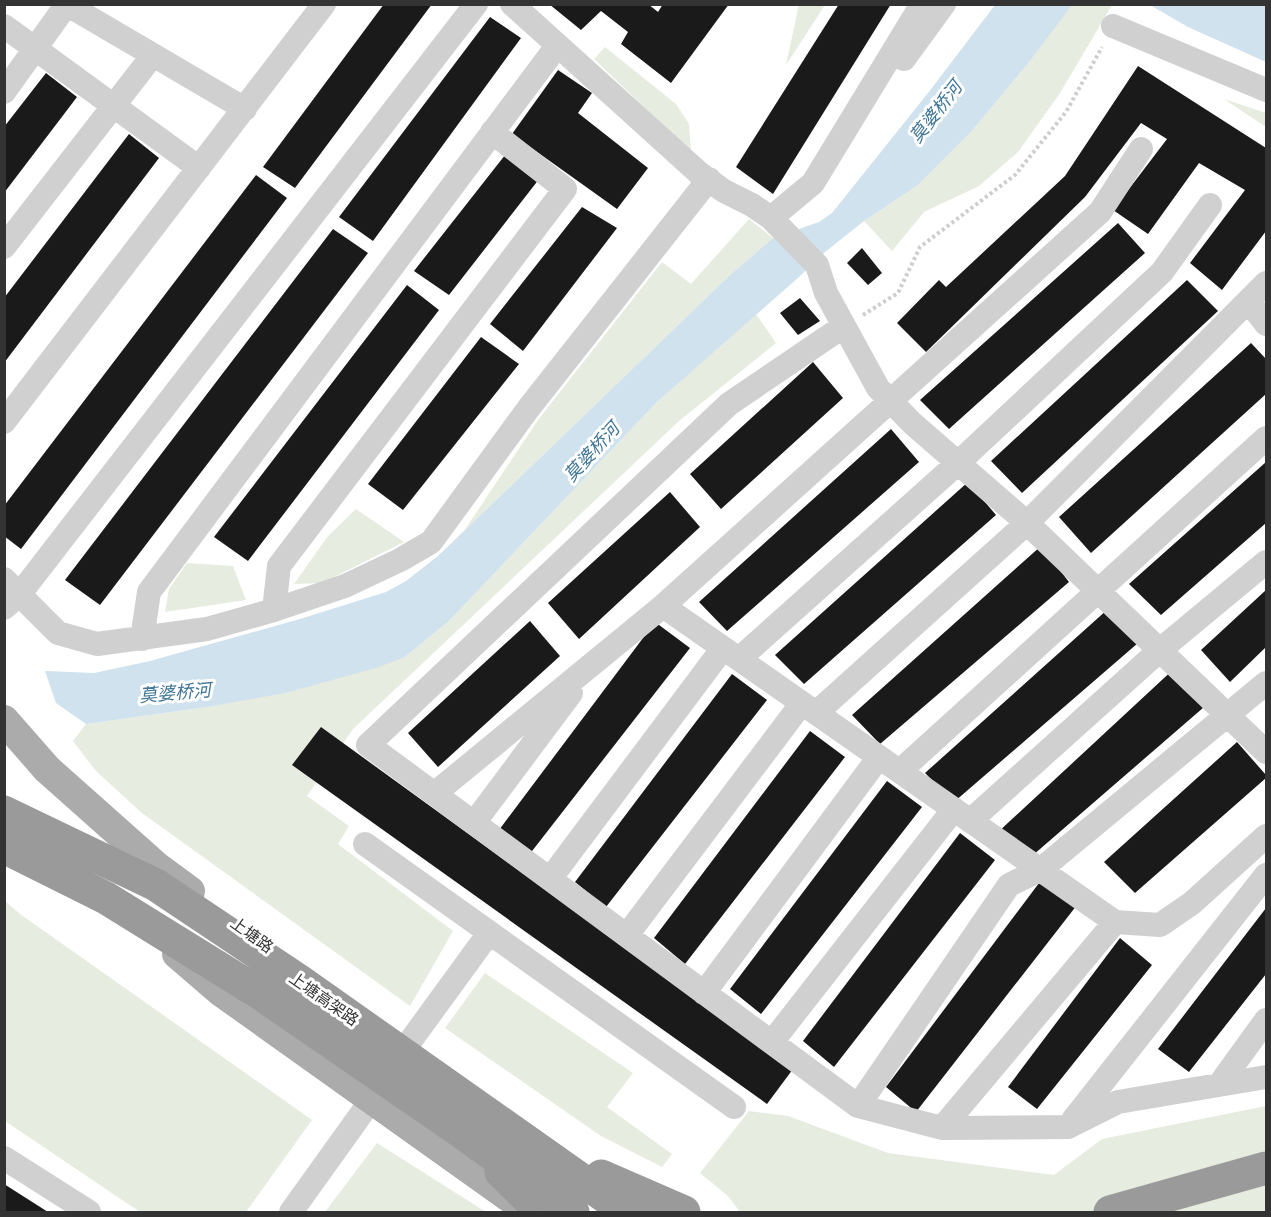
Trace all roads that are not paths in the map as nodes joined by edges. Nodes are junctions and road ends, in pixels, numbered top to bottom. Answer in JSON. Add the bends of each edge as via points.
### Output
{"nodes":[{"id":1,"x":324,"y":4,"type":"edge"},
{"id":2,"x":476,"y":4,"type":"edge"},
{"id":3,"x":512,"y":4,"type":"edge"},
{"id":4,"x":922,"y":4,"type":"edge"},
{"id":5,"x":944,"y":4,"type":"edge"},
{"id":6,"x":67,"y":5,"type":"edge"},
{"id":7,"x":4,"y":26,"type":"edge"},
{"id":8,"x":1113,"y":26,"type":"road end"},
{"id":9,"x":557,"y":46,"type":"junction"},
{"id":10,"x":36,"y":48,"type":"junction"},
{"id":11,"x":153,"y":56,"type":"junction"},
{"id":12,"x":1266,"y":90,"type":"edge"},
{"id":13,"x":4,"y":92,"type":"edge"},
{"id":14,"x":114,"y":105,"type":"junction"},
{"id":15,"x":245,"y":109,"type":"junction"},
{"id":16,"x":853,"y":116,"type":"junction"},
{"id":17,"x":492,"y":132,"type":"junction"},
{"id":18,"x":1141,"y":149,"type":"dead end"},
{"id":19,"x":199,"y":168,"type":"junction"},
{"id":20,"x":709,"y":179,"type":"junction"},
{"id":21,"x":1210,"y":205,"type":"dead end"},
{"id":22,"x":775,"y":222,"type":"junction"},
{"id":23,"x":4,"y":248,"type":"edge"},
{"id":24,"x":1266,"y":283,"type":"edge"},
{"id":25,"x":1249,"y":302,"type":"junction"},
{"id":26,"x":1266,"y":324,"type":"edge"},
{"id":27,"x":844,"y":326,"type":"junction"},
{"id":28,"x":891,"y":402,"type":"junction"},
{"id":29,"x":4,"y":422,"type":"edge"},
{"id":30,"x":1266,"y":438,"type":"edge"},
{"id":31,"x":958,"y":463,"type":"junction"},
{"id":32,"x":1027,"y":523,"type":"junction"},
{"id":33,"x":1266,"y":562,"type":"edge"},
{"id":34,"x":1099,"y":592,"type":"junction"},
{"id":35,"x":10,"y":594,"type":"edge"},
{"id":36,"x":663,"y":606,"type":"junction"},
{"id":37,"x":274,"y":610,"type":"junction"},
{"id":38,"x":142,"y":639,"type":"junction"},
{"id":39,"x":1160,"y":650,"type":"junction"},
{"id":40,"x":731,"y":653,"type":"junction"},
{"id":41,"x":594,"y":662,"type":"junction"},
{"id":42,"x":1266,"y":683,"type":"edge"},
{"id":43,"x":809,"y":708,"type":"junction"},
{"id":44,"x":1229,"y":716,"type":"junction"},
{"id":45,"x":4,"y":720,"type":"edge"},
{"id":46,"x":1266,"y":752,"type":"edge"},
{"id":47,"x":879,"y":757,"type":"junction"},
{"id":48,"x":900,"y":771,"type":"junction"},
{"id":49,"x":434,"y":794,"type":"junction"},
{"id":50,"x":4,"y":796,"type":"edge"},
{"id":51,"x":4,"y":812,"type":"edge"},
{"id":52,"x":962,"y":815,"type":"junction"},
{"id":53,"x":474,"y":824,"type":"junction"},
{"id":54,"x":1266,"y":836,"type":"edge"},
{"id":55,"x":365,"y":844,"type":"dead end"},
{"id":56,"x":4,"y":847,"type":"edge"},
{"id":57,"x":1040,"y":870,"type":"junction"},
{"id":58,"x":1266,"y":875,"type":"edge"},
{"id":59,"x":550,"y":879,"type":"junction"},
{"id":60,"x":1115,"y":922,"type":"junction"},
{"id":61,"x":489,"y":933,"type":"junction"},
{"id":62,"x":627,"y":936,"type":"junction"},
{"id":63,"x":704,"y":993,"type":"junction"},
{"id":64,"x":1266,"y":1020,"type":"edge"},
{"id":65,"x":772,"y":1042,"type":"junction"},
{"id":66,"x":406,"y":1047,"type":"junction"},
{"id":67,"x":1266,"y":1077,"type":"edge"},
{"id":68,"x":1219,"y":1085,"type":"junction"},
{"id":69,"x":372,"y":1099,"type":"junction"},
{"id":70,"x":858,"y":1106,"type":"junction"},
{"id":71,"x":735,"y":1107,"type":"dead end"},
{"id":72,"x":1068,"y":1127,"type":"junction"},
{"id":73,"x":942,"y":1128,"type":"junction"},
{"id":74,"x":457,"y":1129,"type":"junction"},
{"id":75,"x":509,"y":1130,"type":"junction"},
{"id":76,"x":4,"y":1158,"type":"edge"},
{"id":77,"x":1266,"y":1168,"type":"edge"},
{"id":78,"x":89,"y":1212,"type":"edge"},
{"id":79,"x":291,"y":1212,"type":"edge"},
{"id":80,"x":530,"y":1212,"type":"edge"},
{"id":81,"x":542,"y":1212,"type":"edge"},
{"id":82,"x":573,"y":1212,"type":"edge"},
{"id":83,"x":627,"y":1212,"type":"edge"},
{"id":84,"x":635,"y":1212,"type":"edge"},
{"id":85,"x":684,"y":1212,"type":"edge"},
{"id":86,"x":1110,"y":1212,"type":"edge"}],
"edges":[{"from":1,"to":15,"type":"lane"},
{"from":2,"to":35,"type":"lane"},
{"from":3,"to":9,"type":"lane"},
{"from":4,"to":16,"type":"lane"},
{"from":5,"to":16,"type":"lane","via":[[877,97]]},
{"from":6,"to":10,"type":"lane"},
{"from":6,"to":11,"type":"lane"},
{"from":7,"to":10,"type":"lane"},
{"from":8,"to":12,"type":"lane"},
{"from":9,"to":17,"type":"lane"},
{"from":9,"to":20,"type":"lane"},
{"from":10,"to":13,"type":"lane"},
{"from":10,"to":14,"type":"lane"},
{"from":11,"to":14,"type":"lane"},
{"from":11,"to":15,"type":"lane"},
{"from":14,"to":19,"type":"lane"},
{"from":14,"to":23,"type":"lane"},
{"from":15,"to":19,"type":"lane"},
{"from":16,"to":22,"type":"lane","via":[[813,183]]},
{"from":17,"to":37,"type":"lane","via":[[565,189],[279,566]]},
{"from":17,"to":38,"type":"lane","via":[[148,592]]},
{"from":18,"to":28,"type":"lane","via":[[1100,212]]},
{"from":19,"to":29,"type":"lane"},
{"from":20,"to":22,"type":"lane"},
{"from":20,"to":37,"type":"lane","via":[[528,409],[431,542],[345,586]]},
{"from":21,"to":31,"type":"lane","via":[[1162,272]]},
{"from":22,"to":27,"type":"lane","via":[[817,266]]},
{"from":24,"to":25,"type":"lane"},
{"from":25,"to":26,"type":"lane"},
{"from":25,"to":32,"type":"lane"},
{"from":27,"to":28,"type":"lane","via":[[878,388]]},
{"from":27,"to":49,"type":"lane","via":[[729,404],[368,745]]},
{"from":28,"to":31,"type":"lane"},
{"from":28,"to":36,"type":"lane"},
{"from":30,"to":34,"type":"lane"},
{"from":31,"to":32,"type":"lane"},
{"from":31,"to":40,"type":"lane"},
{"from":32,"to":34,"type":"lane"},
{"from":32,"to":43,"type":"lane"},
{"from":33,"to":39,"type":"lane"},
{"from":34,"to":39,"type":"lane"},
{"from":34,"to":48,"type":"lane"},
{"from":35,"to":38,"type":"lane","via":[[58,633],[97,644]]},
{"from":36,"to":40,"type":"lane"},
{"from":36,"to":41,"type":"lane"},
{"from":37,"to":38,"type":"lane","via":[[207,629]]},
{"from":39,"to":44,"type":"lane"},
{"from":39,"to":52,"type":"lane"},
{"from":40,"to":43,"type":"lane"},
{"from":40,"to":59,"type":"lane"},
{"from":41,"to":49,"type":"lane"},
{"from":41,"to":53,"type":"lane"},
{"from":42,"to":44,"type":"lane"},
{"from":43,"to":47,"type":"lane"},
{"from":43,"to":62,"type":"lane"},
{"from":44,"to":46,"type":"lane"},
{"from":44,"to":57,"type":"lane"},
{"from":45,"to":66,"type":"main road","name":"上塘路","via":[[47,769],[156,866]]},
{"from":47,"to":48,"type":"lane"},
{"from":47,"to":63,"type":"lane"},
{"from":48,"to":52,"type":"lane"},
{"from":49,"to":53,"type":"lane"},
{"from":50,"to":69,"type":"main road","via":[[63,857],[220,991]]},
{"from":51,"to":75,"type":"highway","name":"上塘高架路","bridge":true,"via":[[156,885],[301,981]]},
{"from":52,"to":57,"type":"lane"},
{"from":52,"to":65,"type":"lane"},
{"from":53,"to":59,"type":"lane"},
{"from":54,"to":60,"type":"lane","via":[[1192,903],[1160,924]]},
{"from":55,"to":61,"type":"lane"},
{"from":56,"to":74,"type":"highway","name":"上塘高架路","bridge":true,"via":[[106,898],[261,994]]},
{"from":57,"to":60,"type":"lane"},
{"from":57,"to":70,"type":"lane","via":[[1009,885]]},
{"from":58,"to":72,"type":"lane"},
{"from":59,"to":62,"type":"lane"},
{"from":60,"to":73,"type":"lane"},
{"from":61,"to":66,"type":"lane"},
{"from":61,"to":71,"type":"lane"},
{"from":62,"to":63,"type":"lane"},
{"from":63,"to":65,"type":"lane"},
{"from":64,"to":68,"type":"lane"},
{"from":65,"to":70,"type":"lane"},
{"from":66,"to":84,"type":"main road","name":"上塘路"},
{"from":67,"to":68,"type":"lane"},
{"from":68,"to":72,"type":"lane","via":[[1118,1102]]},
{"from":69,"to":79,"type":"lane"},
{"from":69,"to":80,"type":"main road"},
{"from":70,"to":73,"type":"lane"},
{"from":72,"to":73,"type":"lane"},
{"from":74,"to":81,"type":"highway","bridge":true},
{"from":74,"to":82,"type":"highway","name":"上塘高架路","bridge":true},
{"from":75,"to":83,"type":"highway","name":"上塘高架路","bridge":true},
{"from":75,"to":85,"type":"highway","bridge":true,"via":[[600,1176]]},
{"from":76,"to":78,"type":"lane"},
{"from":77,"to":86,"type":"highway"}]}
